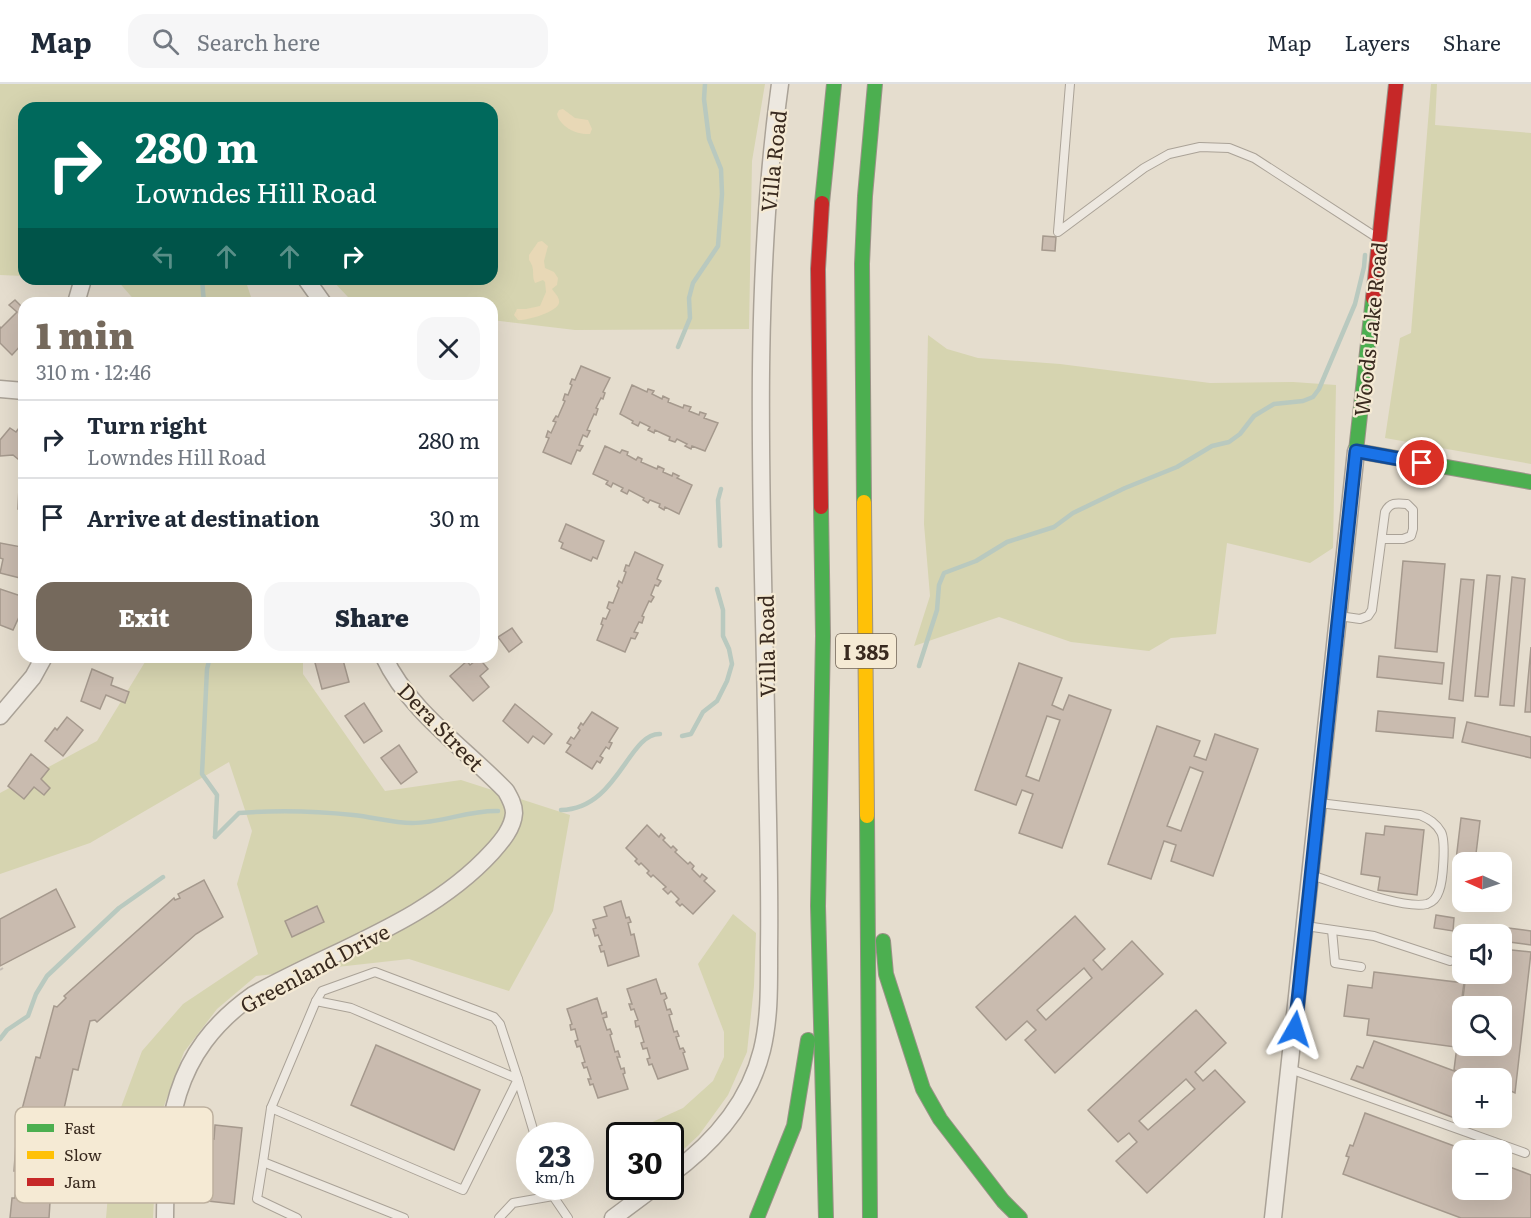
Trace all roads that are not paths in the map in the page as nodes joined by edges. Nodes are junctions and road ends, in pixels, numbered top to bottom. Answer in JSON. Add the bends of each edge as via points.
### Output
{"nodes":[{"id":1,"x":780,"y":84,"type":"edge"},
{"id":2,"x":834,"y":84,"type":"edge"},
{"id":3,"x":875,"y":84,"type":"edge"},
{"id":4,"x":1070,"y":84,"type":"edge"},
{"id":5,"x":1396,"y":84,"type":"edge"},
{"id":6,"x":1379,"y":239,"type":"junction"},
{"id":7,"x":0,"y":389,"type":"edge"},
{"id":8,"x":18,"y":390,"type":"edge"},
{"id":9,"x":1356,"y":451,"type":"junction"},
{"id":10,"x":1531,"y":482,"type":"edge"},
{"id":11,"x":1382,"y":539,"type":"junction"},
{"id":12,"x":1339,"y":616,"type":"junction"},
{"id":13,"x":41,"y":663,"type":"edge"},
{"id":14,"x":387,"y":663,"type":"edge"},
{"id":15,"x":0,"y":716,"type":"edge"},
{"id":16,"x":506,"y":791,"type":"joint"},
{"id":17,"x":867,"y":800,"type":"junction"},
{"id":18,"x":1319,"y":803,"type":"junction"},
{"id":19,"x":1311,"y":875,"type":"junction"},
{"id":20,"x":818,"y":906,"type":"junction"},
{"id":21,"x":1306,"y":926,"type":"junction"},
{"id":22,"x":1332,"y":930,"type":"junction"},
{"id":23,"x":1450,"y":961,"type":"dead end"},
{"id":24,"x":1361,"y":967,"type":"dead end"},
{"id":25,"x":316,"y":1001,"type":"junction"},
{"id":26,"x":1290,"y":1070,"type":"junction"},
{"id":27,"x":518,"y":1079,"type":"junction"},
{"id":28,"x":174,"y":1107,"type":"edge"},
{"id":29,"x":271,"y":1108,"type":"junction"},
{"id":30,"x":531,"y":1122,"type":"edge"},
{"id":31,"x":1525,"y":1153,"type":"dead end"},
{"id":32,"x":262,"y":1162,"type":"junction"},
{"id":33,"x":684,"y":1164,"type":"edge"},
{"id":34,"x":530,"y":1200,"type":"edge"},
{"id":35,"x":556,"y":1200,"type":"edge"},
{"id":36,"x":637,"y":1200,"type":"edge"},
{"id":37,"x":166,"y":1203,"type":"edge"},
{"id":38,"x":165,"y":1218,"type":"edge"},
{"id":39,"x":297,"y":1218,"type":"edge"},
{"id":40,"x":404,"y":1218,"type":"edge"},
{"id":41,"x":499,"y":1218,"type":"edge"},
{"id":42,"x":568,"y":1218,"type":"edge"},
{"id":43,"x":613,"y":1218,"type":"edge"},
{"id":44,"x":758,"y":1218,"type":"edge"},
{"id":45,"x":826,"y":1218,"type":"edge"},
{"id":46,"x":870,"y":1218,"type":"edge"},
{"id":47,"x":1020,"y":1218,"type":"edge"},
{"id":48,"x":1273,"y":1218,"type":"edge"}],
"edges":[{"from":1,"to":33,"type":"street","name":"Villa Road","via":[[762,299],[769,931],[766,1033],[752,1080],[728,1121]]},
{"from":2,"to":20,"type":"main road","number":"I 385","via":[[818,269],[823,636]]},
{"from":3,"to":17,"type":"main road","number":"I 385","via":[[862,264]]},
{"from":4,"to":6,"type":"lane","via":[[1058,232],[1144,168],[1168,154],[1200,147],[1229,148],[1254,158]]},
{"from":5,"to":6,"type":"main road","name":"Woods Lake Road"},
{"from":6,"to":9,"type":"main road","name":"Woods Lake Road"},
{"from":7,"to":8,"type":"street"},
{"from":9,"to":10,"type":"main road"},
{"from":9,"to":12,"type":"street","name":"Woods Lake Road"},
{"from":11,"to":11,"type":"lane","via":[[1388,506],[1407,504],[1413,510],[1411,536]]},
{"from":11,"to":12,"type":"lane","via":[[1372,610],[1360,618]]},
{"from":12,"to":18,"type":"street","name":"Woods Lake Road"},
{"from":13,"to":15,"type":"street"},
{"from":14,"to":16,"type":"street","name":"Dera Street","via":[[404,689],[442,730]]},
{"from":16,"to":28,"type":"street","name":"Greenland Drive","via":[[514,812],[512,825],[501,843],[463,880],[409,917],[253,995],[234,1009],[198,1050]]},
{"from":17,"to":46,"type":"main road","number":"I 385"},
{"from":17,"to":47,"type":"main road","via":[[886,974],[923,1089],[940,1119]]},
{"from":18,"to":19,"type":"street","name":"Woods Lake Road"},
{"from":18,"to":19,"type":"lane","via":[[1420,815],[1431,820],[1442,834],[1444,849],[1440,891],[1428,904],[1411,905]]},
{"from":19,"to":21,"type":"street","name":"Woods Lake Road"},
{"from":20,"to":44,"type":"main road","via":[[807,1052],[794,1126]]},
{"from":20,"to":45,"type":"main road","number":"I 385"},
{"from":21,"to":22,"type":"lane"},
{"from":21,"to":26,"type":"street","name":"Woods Lake Road"},
{"from":22,"to":23,"type":"lane","via":[[1374,936]]},
{"from":22,"to":24,"type":"lane","via":[[1335,963]]},
{"from":25,"to":27,"type":"lane","via":[[351,1008]]},
{"from":25,"to":27,"type":"lane","via":[[322,992],[375,972],[494,1017],[500,1024]]},
{"from":25,"to":29,"type":"lane"},
{"from":26,"to":31,"type":"lane"},
{"from":26,"to":48,"type":"street","name":"Woods Lake Road"},
{"from":27,"to":29,"type":"lane","via":[[463,1190]]},
{"from":27,"to":30,"type":"lane"},
{"from":29,"to":32,"type":"lane"},
{"from":32,"to":39,"type":"lane","via":[[257,1199]]},
{"from":32,"to":40,"type":"lane"},
{"from":34,"to":41,"type":"lane","via":[[513,1203]]},
{"from":35,"to":42,"type":"lane"},
{"from":36,"to":43,"type":"street"},
{"from":37,"to":38,"type":"street","name":"Greenland Drive"}]}
